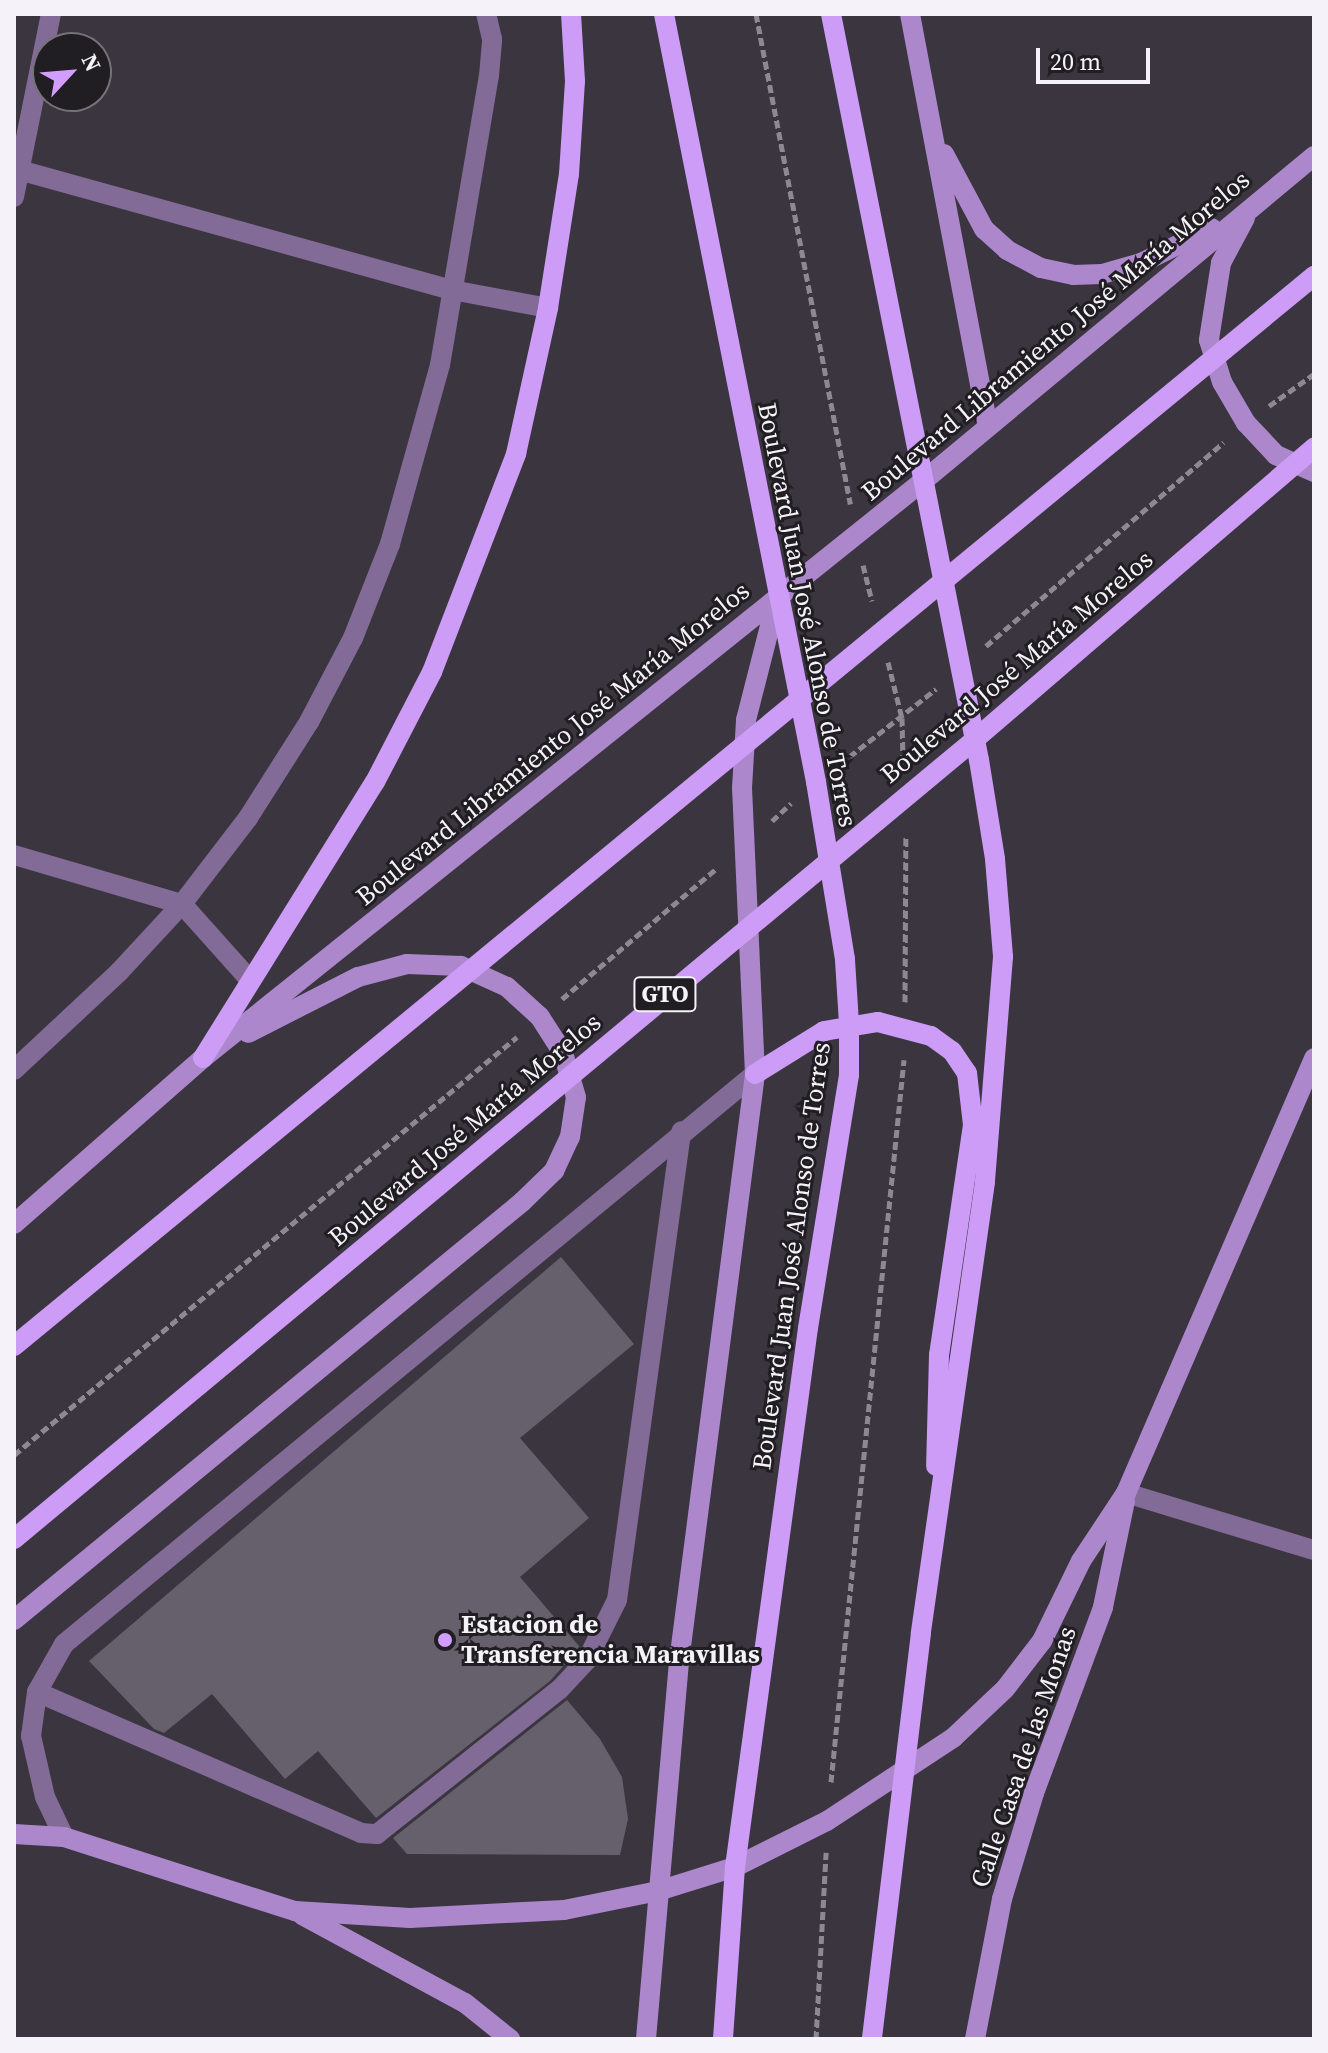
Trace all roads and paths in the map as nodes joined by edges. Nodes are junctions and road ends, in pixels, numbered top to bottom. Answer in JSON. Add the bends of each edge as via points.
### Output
{"nodes":[{"id":1,"x":51,"y":14,"type":"edge"},
{"id":2,"x":486,"y":14,"type":"edge"},
{"id":3,"x":571,"y":14,"type":"edge"},
{"id":4,"x":664,"y":14,"type":"edge"},
{"id":5,"x":756,"y":14,"type":"edge"},
{"id":6,"x":831,"y":14,"type":"edge"},
{"id":7,"x":910,"y":14,"type":"edge"},
{"id":8,"x":930,"y":123,"type":"junction"},
{"id":9,"x":1314,"y":156,"type":"edge"},
{"id":10,"x":19,"y":170,"type":"junction"},
{"id":11,"x":14,"y":197,"type":"edge"},
{"id":12,"x":1250,"y":207,"type":"junction"},
{"id":13,"x":1314,"y":276,"type":"edge"},
{"id":14,"x":452,"y":290,"type":"junction"},
{"id":15,"x":548,"y":308,"type":"junction"},
{"id":16,"x":1314,"y":374,"type":"edge"},
{"id":17,"x":1246,"y":423,"type":"junction"},
{"id":18,"x":988,"y":427,"type":"junction"},
{"id":19,"x":1314,"y":448,"type":"edge"},
{"id":20,"x":1314,"y":472,"type":"edge"},
{"id":21,"x":922,"y":482,"type":"junction"},
{"id":22,"x":856,"y":536,"type":"junction"},
{"id":23,"x":777,"y":598,"type":"junction"},
{"id":24,"x":875,"y":612,"type":"dead end"},
{"id":25,"x":887,"y":657,"type":"dead end"},
{"id":26,"x":961,"y":668,"type":"junction"},
{"id":27,"x":902,"y":718,"type":"junction"},
{"id":28,"x":904,"y":765,"type":"dead end"},
{"id":29,"x":816,"y":782,"type":"junction"},
{"id":30,"x":905,"y":828,"type":"dead end"},
{"id":31,"x":745,"y":844,"type":"junction"},
{"id":32,"x":14,"y":855,"type":"edge"},
{"id":33,"x":182,"y":904,"type":"junction"},
{"id":34,"x":249,"y":979,"type":"junction"},
{"id":35,"x":540,"y":1017,"type":"junction"},
{"id":36,"x":849,"y":1024,"type":"junction"},
{"id":37,"x":905,"y":1027,"type":"junction"},
{"id":38,"x":203,"y":1058,"type":"junction"},
{"id":39,"x":1314,"y":1058,"type":"edge"},
{"id":40,"x":14,"y":1070,"type":"edge"},
{"id":41,"x":755,"y":1074,"type":"junction"},
{"id":42,"x":681,"y":1131,"type":"junction"},
{"id":43,"x":14,"y":1224,"type":"edge"},
{"id":44,"x":14,"y":1346,"type":"edge"},
{"id":45,"x":14,"y":1455,"type":"edge"},
{"id":46,"x":1126,"y":1493,"type":"junction"},
{"id":47,"x":939,"y":1502,"type":"junction"},
{"id":48,"x":14,"y":1539,"type":"edge"},
{"id":49,"x":1314,"y":1550,"type":"edge"},
{"id":50,"x":14,"y":1620,"type":"edge"},
{"id":51,"x":37,"y":1692,"type":"junction"},
{"id":52,"x":904,"y":1771,"type":"junction"},
{"id":53,"x":827,"y":1821,"type":"junction"},
{"id":54,"x":14,"y":1834,"type":"edge"},
{"id":55,"x":64,"y":1837,"type":"junction"},
{"id":56,"x":735,"y":1867,"type":"junction"},
{"id":57,"x":658,"y":1891,"type":"junction"},
{"id":58,"x":295,"y":1911,"type":"junction"},
{"id":59,"x":510,"y":2039,"type":"edge"},
{"id":60,"x":646,"y":2039,"type":"edge"},
{"id":61,"x":723,"y":2039,"type":"edge"},
{"id":62,"x":816,"y":2039,"type":"edge"},
{"id":63,"x":872,"y":2039,"type":"edge"},
{"id":64,"x":975,"y":2039,"type":"edge"}],
"edges":[{"from":1,"to":10,"type":"street"},
{"from":2,"to":14,"type":"street","via":[[492,39],[489,76]]},
{"from":3,"to":15,"type":"main road","via":[[575,81],[569,174]]},
{"from":4,"to":23,"type":"main road","name":"Boulevard Juan José Alonso de Torres"},
{"from":5,"to":22,"type":"path"},
{"from":6,"to":21,"type":"main road"},
{"from":7,"to":8,"type":"street"},
{"from":8,"to":12,"type":"street","via":[[984,229],[1007,250],[1041,268],[1073,275],[1128,267]]},
{"from":8,"to":18,"type":"street"},
{"from":9,"to":12,"type":"street","name":"Boulevard Libramiento José María Morelos"},
{"from":10,"to":11,"type":"street"},
{"from":10,"to":14,"type":"street"},
{"from":12,"to":17,"type":"street","via":[[1221,263],[1209,340],[1222,382]]},
{"from":12,"to":18,"type":"street","name":"Boulevard Libramiento José María Morelos"},
{"from":13,"to":44,"type":"main road","bridge":true},
{"from":14,"to":15,"type":"street"},
{"from":14,"to":33,"type":"street","via":[[416,457],[390,544],[353,638],[309,722],[248,818]]},
{"from":15,"to":34,"type":"main road","via":[[516,454],[432,672],[375,782]]},
{"from":16,"to":17,"type":"path"},
{"from":17,"to":20,"type":"street","via":[[1276,455]]},
{"from":17,"to":26,"type":"path"},
{"from":18,"to":21,"type":"street","name":"Boulevard Libramiento José María Morelos"},
{"from":19,"to":48,"type":"main road","name":"Boulevard José María Morelos","number":"GTO","bridge":true,"via":[[973,741]]},
{"from":21,"to":22,"type":"street","name":"Boulevard Libramiento José María Morelos"},
{"from":21,"to":26,"type":"main road"},
{"from":22,"to":23,"type":"street","name":"Boulevard Libramiento José María Morelos"},
{"from":22,"to":24,"type":"path"},
{"from":23,"to":29,"type":"main road","name":"Boulevard Juan José Alonso de Torres"},
{"from":23,"to":31,"type":"street","via":[[746,720]]},
{"from":23,"to":38,"type":"street","name":"Boulevard Libramiento José María Morelos"},
{"from":25,"to":27,"type":"path"},
{"from":26,"to":27,"type":"path"},
{"from":26,"to":47,"type":"main road","via":[[995,859],[1003,957],[985,1182]]},
{"from":27,"to":28,"type":"path"},
{"from":27,"to":29,"type":"path"},
{"from":29,"to":31,"type":"path"},
{"from":29,"to":36,"type":"main road","name":"Boulevard Juan José Alonso de Torres","via":[[845,960]]},
{"from":30,"to":37,"type":"path"},
{"from":31,"to":35,"type":"path"},
{"from":31,"to":41,"type":"street"},
{"from":32,"to":33,"type":"street"},
{"from":33,"to":34,"type":"street"},
{"from":33,"to":40,"type":"street","via":[[119,972]]},
{"from":34,"to":38,"type":"main road"},
{"from":35,"to":38,"type":"street","via":[[507,987],[461,966],[407,964],[358,977]]},
{"from":35,"to":45,"type":"path"},
{"from":35,"to":50,"type":"street","via":[[563,1053],[576,1097],[570,1137],[554,1171]]},
{"from":36,"to":37,"type":"main road"},
{"from":36,"to":41,"type":"main road","via":[[824,1031]]},
{"from":36,"to":56,"type":"main road","name":"Boulevard Juan José Alonso de Torres","via":[[849,1075],[808,1328]]},
{"from":37,"to":47,"type":"main road","via":[[952,1051],[967,1073],[973,1097],[934,1403]]},
{"from":37,"to":53,"type":"path","via":[[903,1099]]},
{"from":38,"to":43,"type":"street","name":"Boulevard Libramiento José María Morelos"},
{"from":39,"to":46,"type":"street"},
{"from":41,"to":42,"type":"street"},
{"from":41,"to":57,"type":"street","via":[[680,1654]]},
{"from":42,"to":51,"type":"street","via":[[108,1602],[64,1644]]},
{"from":42,"to":51,"type":"street","via":[[617,1600],[593,1650],[559,1690],[377,1834],[361,1833]]},
{"from":46,"to":49,"type":"street"},
{"from":46,"to":52,"type":"street","via":[[1081,1561],[1042,1641],[1005,1689],[953,1738]]},
{"from":46,"to":64,"type":"street","name":"Calle Casa de las Monas","via":[[1103,1607],[1034,1793],[1002,1899]]},
{"from":47,"to":52,"type":"main road"},
{"from":51,"to":55,"type":"street","via":[[31,1736],[37,1770]]},
{"from":52,"to":53,"type":"street"},
{"from":52,"to":63,"type":"main road"},
{"from":53,"to":56,"type":"street"},
{"from":53,"to":62,"type":"path"},
{"from":54,"to":55,"type":"street"},
{"from":55,"to":58,"type":"street"},
{"from":56,"to":57,"type":"street"},
{"from":56,"to":61,"type":"main road","name":"Boulevard Juan José Alonso de Torres"},
{"from":57,"to":58,"type":"street","via":[[564,1910],[489,1917]]},
{"from":57,"to":60,"type":"street"},
{"from":58,"to":59,"type":"street","via":[[465,2003]]}]}
